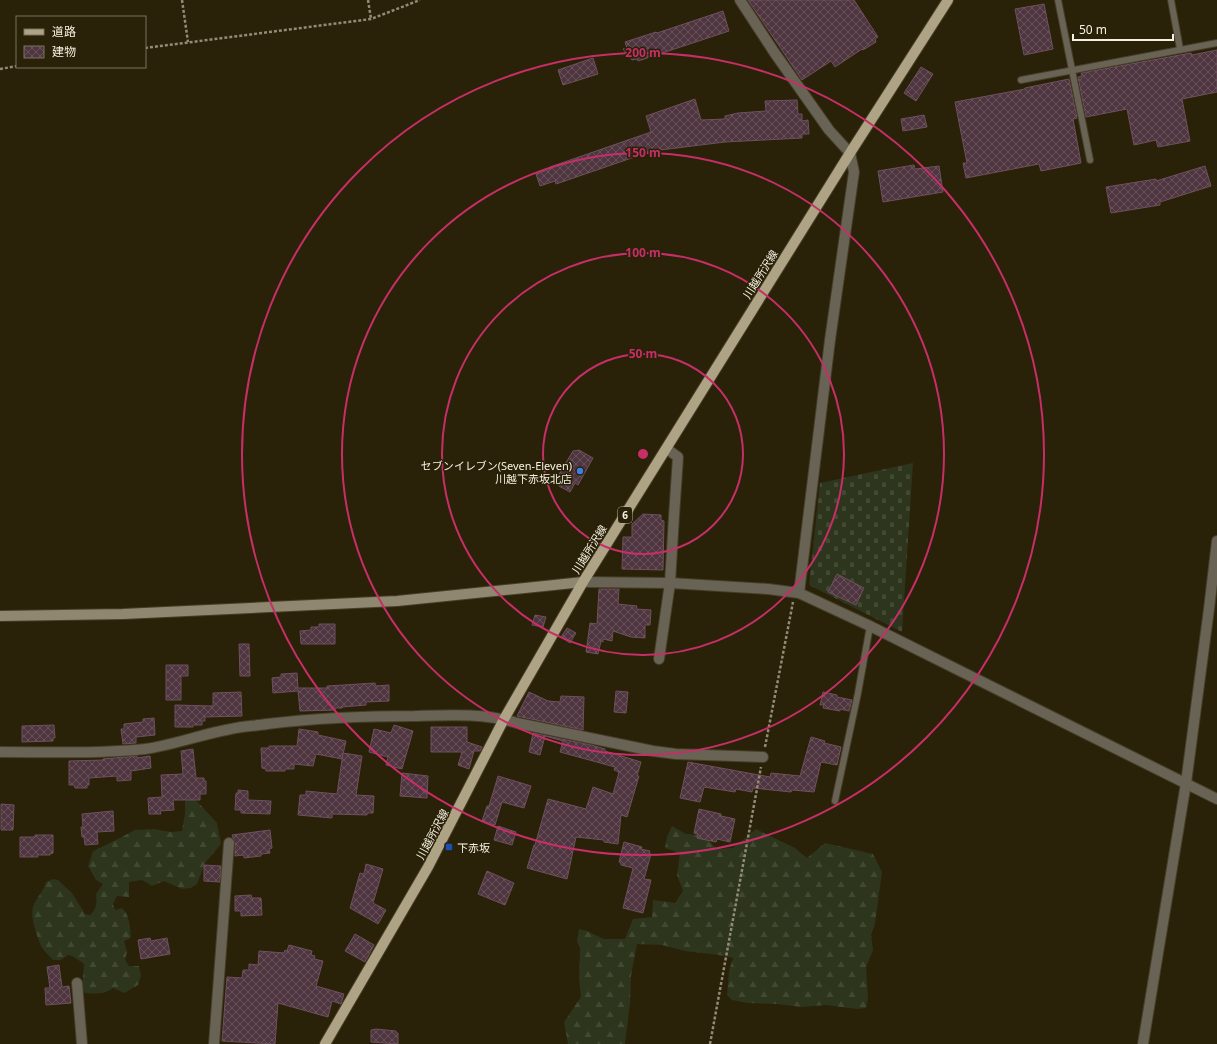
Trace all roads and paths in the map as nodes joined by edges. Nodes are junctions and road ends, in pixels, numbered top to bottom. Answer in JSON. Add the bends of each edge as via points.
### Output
{"nodes":[{"id":1,"x":182,"y":0,"type":"edge"},
{"id":2,"x":368,"y":0,"type":"edge"},
{"id":3,"x":420,"y":0,"type":"edge"},
{"id":4,"x":740,"y":0,"type":"edge"},
{"id":5,"x":948,"y":0,"type":"edge"},
{"id":6,"x":1058,"y":0,"type":"edge"},
{"id":7,"x":1171,"y":0,"type":"edge"},
{"id":8,"x":371,"y":19,"type":"junction"},
{"id":9,"x":188,"y":42,"type":"junction"},
{"id":10,"x":1217,"y":43,"type":"edge"},
{"id":11,"x":146,"y":48,"type":"edge"},
{"id":12,"x":1180,"y":49,"type":"junction"},
{"id":13,"x":16,"y":66,"type":"edge"},
{"id":14,"x":0,"y":69,"type":"edge"},
{"id":15,"x":1072,"y":70,"type":"junction"},
{"id":16,"x":1021,"y":80,"type":"dead end"},
{"id":17,"x":850,"y":153,"type":"junction"},
{"id":18,"x":1090,"y":160,"type":"dead end"},
{"id":19,"x":666,"y":448,"type":"junction"},
{"id":20,"x":1217,"y":541,"type":"edge"},
{"id":21,"x":583,"y":582,"type":"junction"},
{"id":22,"x":670,"y":583,"type":"junction"},
{"id":23,"x":797,"y":593,"type":"junction"},
{"id":24,"x":0,"y":616,"type":"edge"},
{"id":25,"x":870,"y":626,"type":"junction"},
{"id":26,"x":660,"y":659,"type":"dead end"},
{"id":27,"x":504,"y":719,"type":"junction"},
{"id":28,"x":0,"y":752,"type":"edge"},
{"id":29,"x":763,"y":757,"type":"junction"},
{"id":30,"x":1186,"y":783,"type":"junction"},
{"id":31,"x":1217,"y":799,"type":"edge"},
{"id":32,"x":835,"y":801,"type":"dead end"},
{"id":33,"x":229,"y":843,"type":"dead end"},
{"id":34,"x":78,"y":983,"type":"dead end"},
{"id":35,"x":82,"y":1044,"type":"edge"},
{"id":36,"x":214,"y":1044,"type":"edge"},
{"id":37,"x":325,"y":1044,"type":"edge"},
{"id":38,"x":710,"y":1044,"type":"edge"},
{"id":39,"x":1143,"y":1044,"type":"edge"}],
"edges":[{"from":1,"to":9,"type":"path"},
{"from":2,"to":8,"type":"path"},
{"from":3,"to":8,"type":"path"},
{"from":4,"to":17,"type":"street","via":[[828,130]]},
{"from":5,"to":17,"type":"main road","name":"川越所沢線","number":"6"},
{"from":6,"to":15,"type":"lane"},
{"from":7,"to":12,"type":"lane"},
{"from":8,"to":9,"type":"path"},
{"from":9,"to":11,"type":"path"},
{"from":10,"to":12,"type":"lane"},
{"from":12,"to":15,"type":"lane"},
{"from":13,"to":14,"type":"path"},
{"from":15,"to":16,"type":"lane"},
{"from":15,"to":18,"type":"lane"},
{"from":17,"to":19,"type":"main road","name":"川越所沢線","number":"6"},
{"from":17,"to":23,"type":"street","via":[[854,172]]},
{"from":19,"to":21,"type":"main road","name":"川越所沢線","number":"6"},
{"from":19,"to":22,"type":"street","via":[[678,458]]},
{"from":20,"to":30,"type":"street"},
{"from":21,"to":22,"type":"street"},
{"from":21,"to":24,"type":"street","via":[[397,601],[123,614]]},
{"from":21,"to":27,"type":"main road","name":"川越所沢線","number":"6"},
{"from":22,"to":23,"type":"street"},
{"from":22,"to":26,"type":"street"},
{"from":23,"to":25,"type":"street"},
{"from":23,"to":29,"type":"path"},
{"from":25,"to":30,"type":"street"},
{"from":25,"to":32,"type":"lane"},
{"from":27,"to":28,"type":"street","via":[[444,715],[373,716],[231,729],[146,749]]},
{"from":27,"to":29,"type":"street","via":[[653,751]]},
{"from":27,"to":37,"type":"main road","name":"川越所沢線","number":"6","via":[[428,867]]},
{"from":29,"to":38,"type":"path"},
{"from":30,"to":31,"type":"street"},
{"from":30,"to":39,"type":"street"},
{"from":33,"to":36,"type":"street"},
{"from":34,"to":35,"type":"street"}]}
